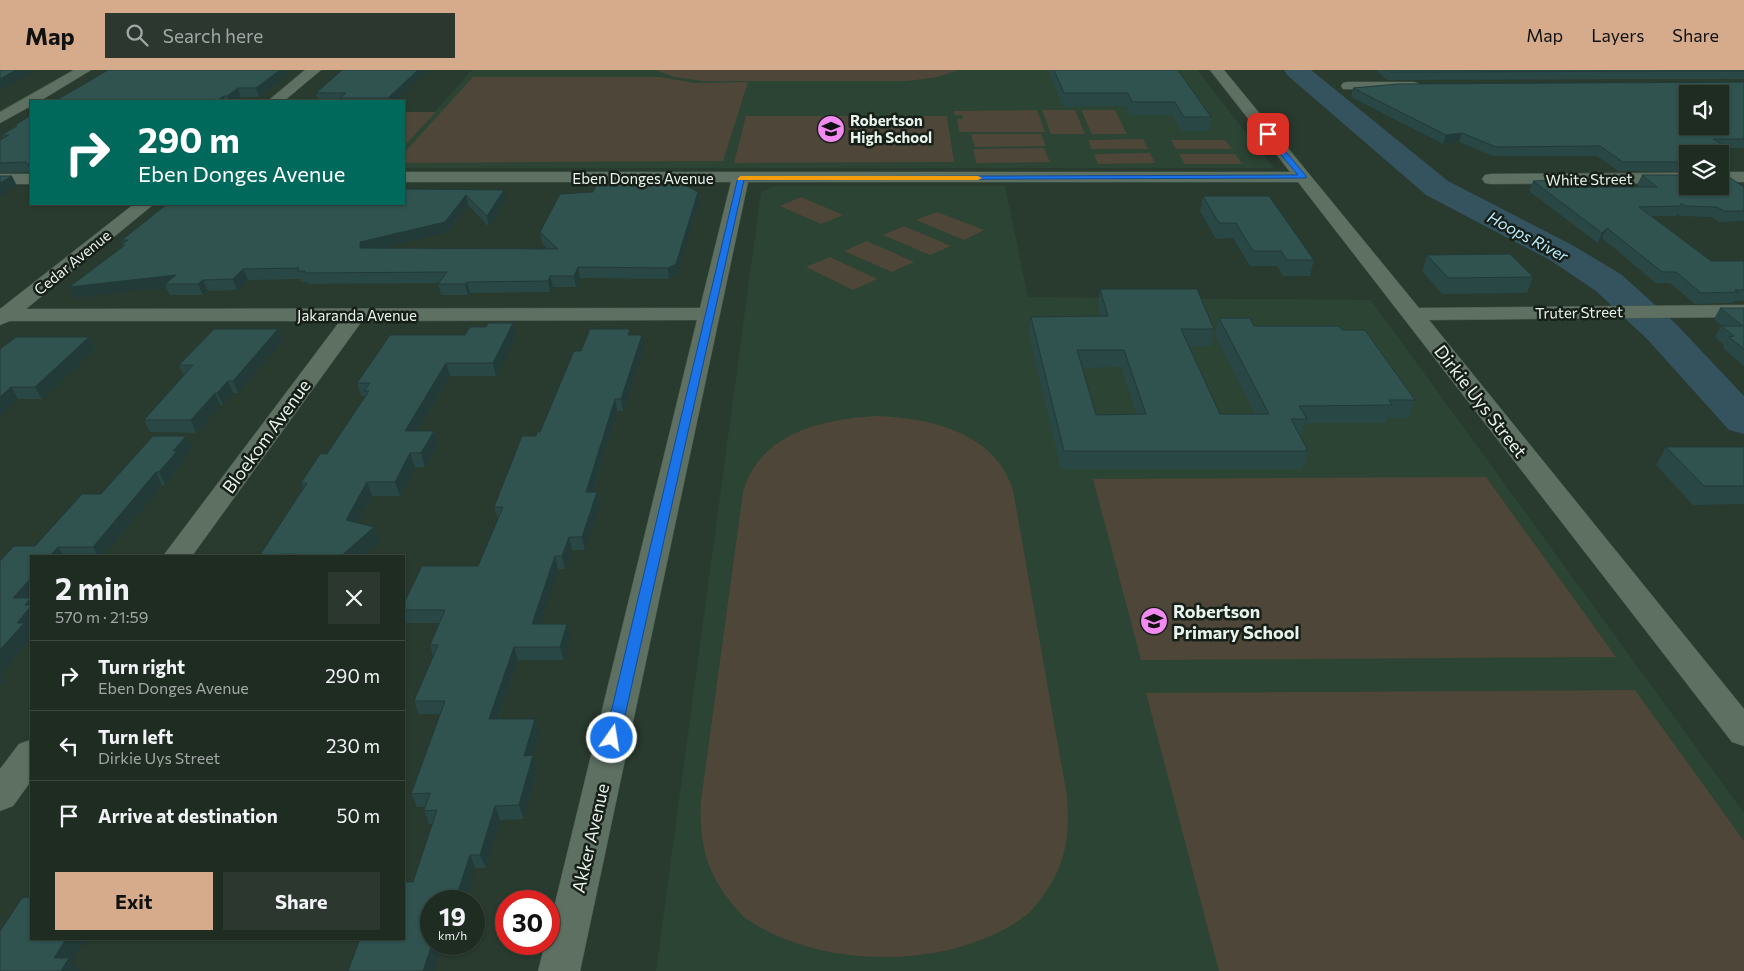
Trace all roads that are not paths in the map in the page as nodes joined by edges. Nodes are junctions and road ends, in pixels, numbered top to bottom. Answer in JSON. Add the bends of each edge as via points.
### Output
{"nodes":[{"id":1,"x":84,"y":70,"type":"edge"},
{"id":2,"x":314,"y":70,"type":"edge"},
{"id":3,"x":1217,"y":70,"type":"edge"},
{"id":4,"x":1348,"y":86,"type":"dead end"},
{"id":5,"x":1427,"y":86,"type":"edge"},
{"id":6,"x":32,"y":100,"type":"edge"},
{"id":7,"x":275,"y":100,"type":"edge"},
{"id":8,"x":30,"y":101,"type":"edge"},
{"id":9,"x":0,"y":118,"type":"edge"},
{"id":10,"x":405,"y":177,"type":"edge"},
{"id":11,"x":1303,"y":177,"type":"junction"},
{"id":12,"x":1729,"y":177,"type":"edge"},
{"id":13,"x":1744,"y":177,"type":"edge"},
{"id":14,"x":30,"y":178,"type":"edge"},
{"id":15,"x":740,"y":178,"type":"junction"},
{"id":16,"x":1679,"y":178,"type":"edge"},
{"id":17,"x":0,"y":179,"type":"edge"},
{"id":18,"x":1490,"y":179,"type":"dead end"},
{"id":19,"x":144,"y":205,"type":"edge"},
{"id":20,"x":1744,"y":311,"type":"edge"},
{"id":21,"x":710,"y":314,"type":"junction"},
{"id":22,"x":1413,"y":314,"type":"junction"},
{"id":23,"x":356,"y":315,"type":"junction"},
{"id":24,"x":3,"y":317,"type":"edge"},
{"id":25,"x":178,"y":555,"type":"edge"},
{"id":26,"x":1744,"y":733,"type":"edge"},
{"id":27,"x":30,"y":755,"type":"edge"},
{"id":28,"x":0,"y":796,"type":"edge"},
{"id":29,"x":559,"y":971,"type":"edge"}],
"edges":[{"from":1,"to":6,"type":"street"},
{"from":2,"to":7,"type":"street"},
{"from":3,"to":11,"type":"street","name":"Dirkie Uys Street"},
{"from":4,"to":5,"type":"street"},
{"from":8,"to":9,"type":"street"},
{"from":10,"to":15,"type":"street","name":"Eben Donges Avenue"},
{"from":11,"to":15,"type":"street","name":"Eben Donges Avenue"},
{"from":11,"to":22,"type":"street","name":"Dirkie Uys Street"},
{"from":12,"to":13,"type":"street"},
{"from":14,"to":17,"type":"street"},
{"from":15,"to":21,"type":"street","name":"Akker Avenue"},
{"from":16,"to":18,"type":"street","name":"White Street"},
{"from":19,"to":24,"type":"street","name":"Cedar Avenue"},
{"from":20,"to":22,"type":"street","name":"Truter Street"},
{"from":21,"to":23,"type":"street","name":"Jakaranda Avenue"},
{"from":21,"to":29,"type":"street","name":"Akker Avenue"},
{"from":22,"to":26,"type":"street","name":"Dirkie Uys Street"},
{"from":23,"to":24,"type":"street","name":"Jakaranda Avenue"},
{"from":23,"to":25,"type":"street","name":"Bloekom Avenue"},
{"from":27,"to":28,"type":"street"}]}
